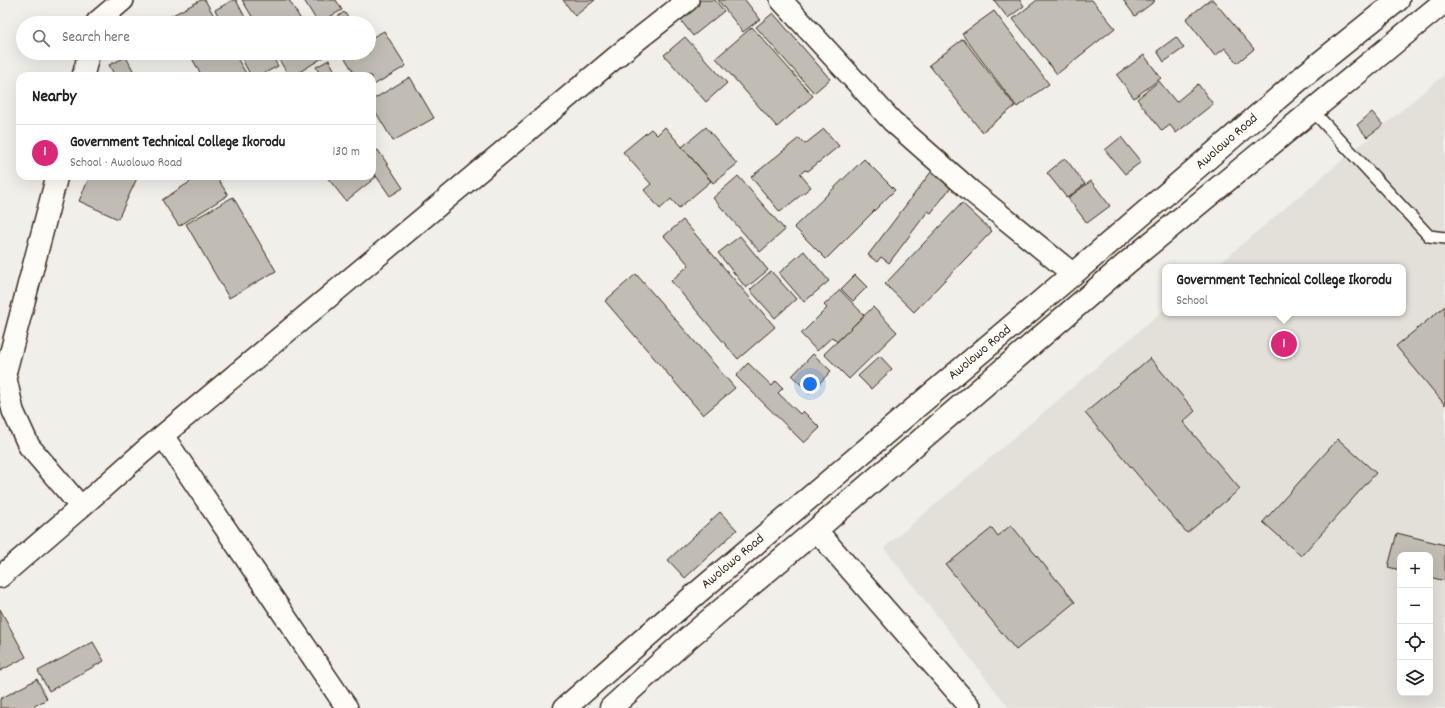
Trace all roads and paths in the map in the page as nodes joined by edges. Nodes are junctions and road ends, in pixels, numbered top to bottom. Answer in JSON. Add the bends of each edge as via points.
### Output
{"nodes":[{"id":1,"x":102,"y":0,"type":"edge"},
{"id":2,"x":123,"y":0,"type":"edge"},
{"id":3,"x":688,"y":0,"type":"edge"},
{"id":4,"x":781,"y":0,"type":"edge"},
{"id":5,"x":1398,"y":0,"type":"edge"},
{"id":6,"x":1445,"y":1,"type":"edge"},
{"id":7,"x":98,"y":16,"type":"edge"},
{"id":8,"x":104,"y":16,"type":"edge"},
{"id":9,"x":1355,"y":34,"type":"junction"},
{"id":10,"x":1377,"y":57,"type":"junction"},
{"id":11,"x":87,"y":60,"type":"edge"},
{"id":12,"x":84,"y":72,"type":"edge"},
{"id":13,"x":1312,"y":110,"type":"junction"},
{"id":14,"x":56,"y":180,"type":"edge"},
{"id":15,"x":1445,"y":238,"type":"edge"},
{"id":16,"x":1073,"y":274,"type":"junction"},
{"id":17,"x":163,"y":436,"type":"junction"},
{"id":18,"x":81,"y":507,"type":"junction"},
{"id":19,"x":816,"y":530,"type":"junction"},
{"id":20,"x":0,"y":577,"type":"edge"},
{"id":21,"x":347,"y":708,"type":"edge"},
{"id":22,"x":565,"y":708,"type":"edge"},
{"id":23,"x":611,"y":708,"type":"edge"},
{"id":24,"x":971,"y":708,"type":"edge"}],
"edges":[{"from":1,"to":7,"type":"street"},
{"from":2,"to":8,"type":"street"},
{"from":3,"to":17,"type":"street","via":[[622,52]]},
{"from":4,"to":16,"type":"street","via":[[892,121],[971,191]]},
{"from":5,"to":9,"type":"main road","name":"Awolowo Road"},
{"from":6,"to":10,"type":"main road","name":"Awolowo Road"},
{"from":9,"to":10,"type":"main road"},
{"from":9,"to":16,"type":"main road","name":"Awolowo Road"},
{"from":10,"to":13,"type":"main road","name":"Awolowo Road"},
{"from":11,"to":12,"type":"street"},
{"from":13,"to":15,"type":"lane","via":[[1429,236]]},
{"from":13,"to":19,"type":"main road","name":"Awolowo Road","via":[[1128,262]]},
{"from":14,"to":18,"type":"street","via":[[6,374],[13,411],[29,446]]},
{"from":16,"to":22,"type":"main road","name":"Awolowo Road"},
{"from":17,"to":18,"type":"street"},
{"from":17,"to":21,"type":"street"},
{"from":18,"to":20,"type":"street"},
{"from":19,"to":23,"type":"main road","name":"Awolowo Road","via":[[687,639]]},
{"from":19,"to":24,"type":"street"}]}
